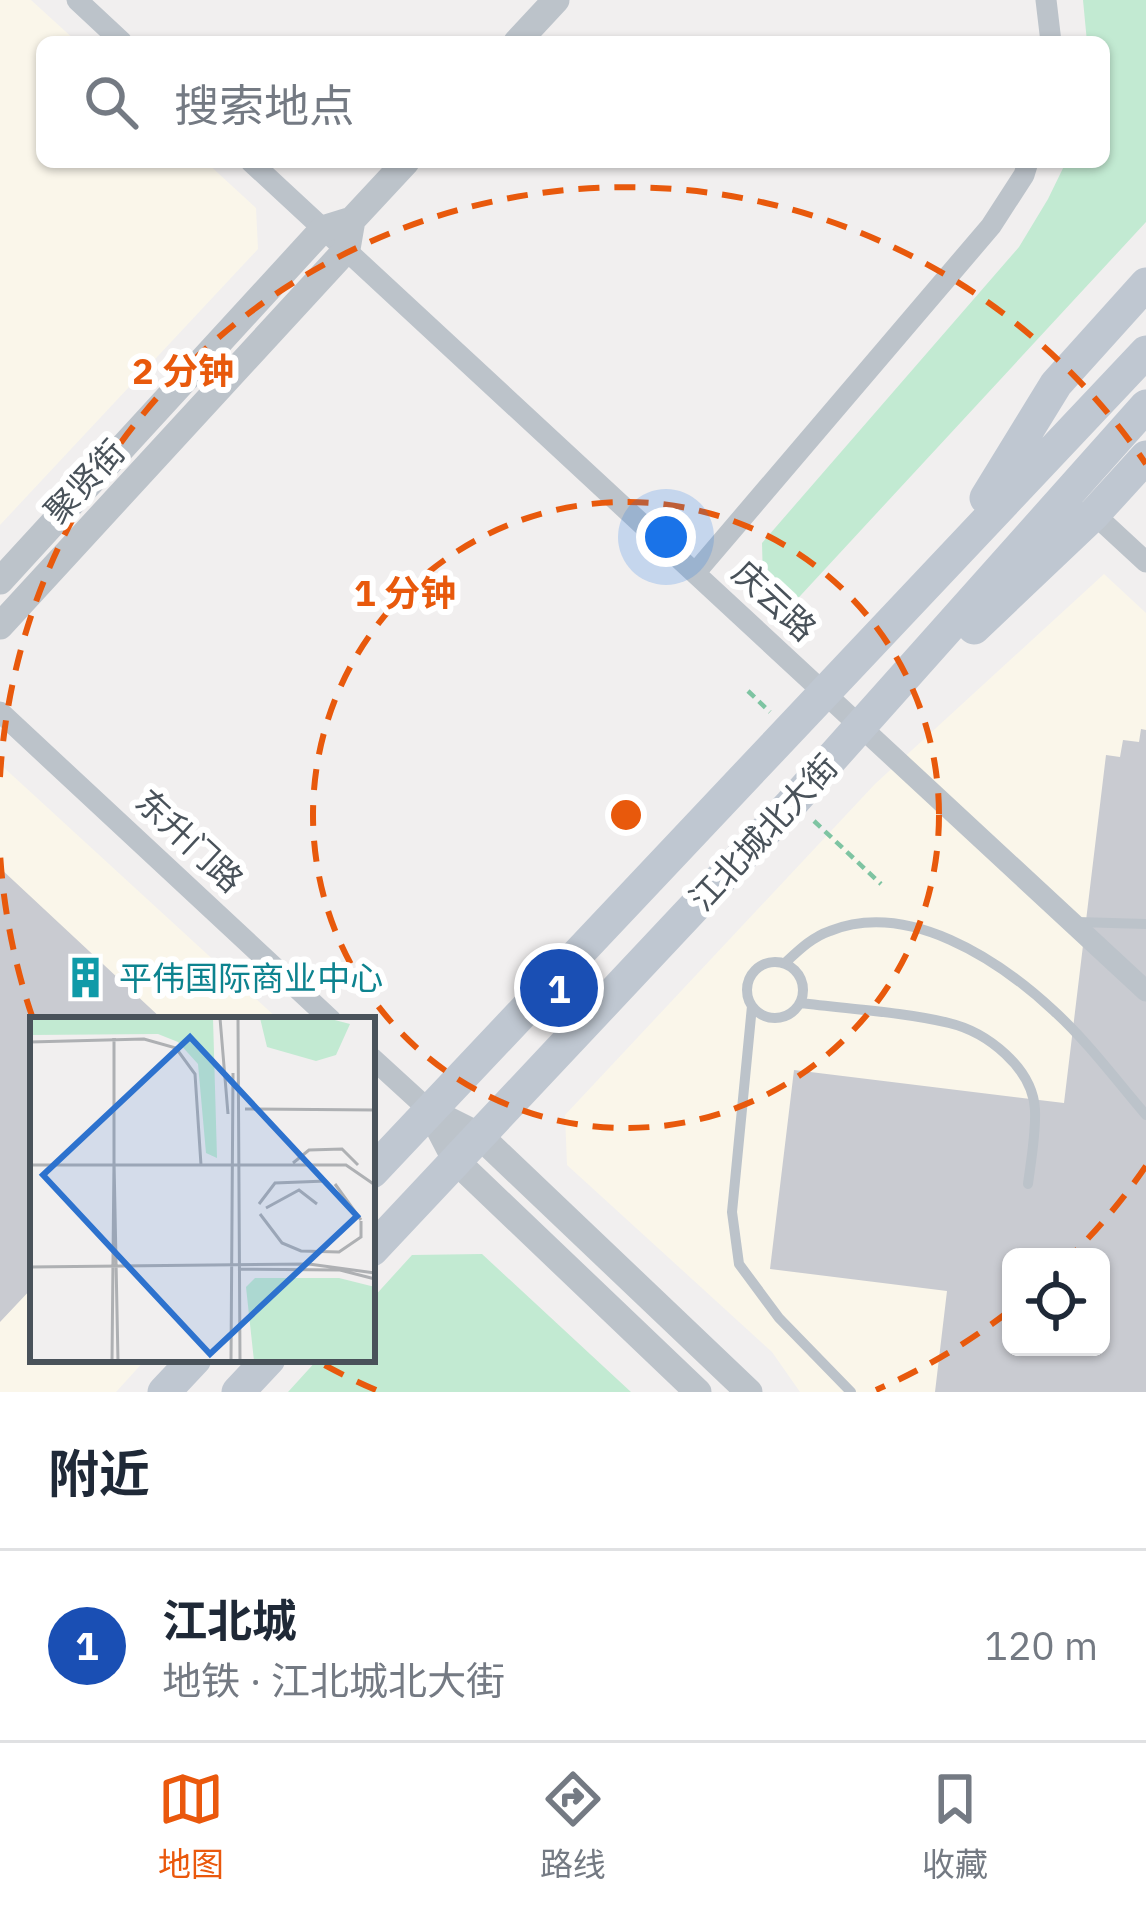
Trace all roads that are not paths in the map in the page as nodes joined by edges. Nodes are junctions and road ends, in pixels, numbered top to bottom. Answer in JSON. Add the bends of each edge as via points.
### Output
{"nodes":[{"id":1,"x":77,"y":0,"type":"edge"},
{"id":2,"x":556,"y":0,"type":"edge"},
{"id":3,"x":1046,"y":0,"type":"edge"},
{"id":4,"x":116,"y":36,"type":"edge"},
{"id":5,"x":523,"y":36,"type":"edge"},
{"id":6,"x":1050,"y":36,"type":"edge"},
{"id":7,"x":257,"y":168,"type":"edge"},
{"id":8,"x":400,"y":168,"type":"edge"},
{"id":9,"x":1026,"y":168,"type":"edge"},
{"id":10,"x":352,"y":220,"type":"junction"},
{"id":11,"x":323,"y":229,"type":"junction"},
{"id":12,"x":347,"y":249,"type":"junction"},
{"id":13,"x":1146,"y":284,"type":"edge"},
{"id":14,"x":1146,"y":352,"type":"edge"},
{"id":15,"x":1146,"y":406,"type":"edge"},
{"id":16,"x":1146,"y":457,"type":"edge"},
{"id":17,"x":1094,"y":514,"type":"junction"},
{"id":18,"x":952,"y":556,"type":"junction"},
{"id":19,"x":1146,"y":562,"type":"edge"},
{"id":20,"x":696,"y":572,"type":"junction"},
{"id":21,"x":0,"y":581,"type":"edge"},
{"id":22,"x":0,"y":626,"type":"edge"},
{"id":23,"x":0,"y":712,"type":"edge"},
{"id":24,"x":802,"y":812,"type":"junction"},
{"id":25,"x":1073,"y":922,"type":"junction"},
{"id":26,"x":1146,"y":924,"type":"edge"},
{"id":27,"x":784,"y":963,"type":"junction"},
{"id":28,"x":1146,"y":991,"type":"edge"},
{"id":29,"x":801,"y":1004,"type":"junction"},
{"id":30,"x":752,"y":1006,"type":"junction"},
{"id":31,"x":328,"y":1017,"type":"edge"},
{"id":32,"x":375,"y":1061,"type":"edge"},
{"id":33,"x":430,"y":1112,"type":"junction"},
{"id":34,"x":1146,"y":1115,"type":"edge"},
{"id":35,"x":480,"y":1136,"type":"junction"},
{"id":36,"x":456,"y":1161,"type":"junction"},
{"id":37,"x":375,"y":1169,"type":"edge"},
{"id":38,"x":1028,"y":1184,"type":"dead end"},
{"id":39,"x":375,"y":1247,"type":"edge"},
{"id":40,"x":192,"y":1362,"type":"edge"},
{"id":41,"x":266,"y":1362,"type":"edge"},
{"id":42,"x":164,"y":1392,"type":"edge"},
{"id":43,"x":238,"y":1392,"type":"edge"},
{"id":44,"x":698,"y":1392,"type":"edge"},
{"id":45,"x":749,"y":1392,"type":"edge"},
{"id":46,"x":851,"y":1392,"type":"edge"}],
"edges":[{"from":1,"to":4,"type":"street"},
{"from":2,"to":5,"type":"street"},
{"from":3,"to":6,"type":"street"},
{"from":7,"to":11,"type":"street","name":"庆云路"},
{"from":8,"to":10,"type":"street"},
{"from":9,"to":20,"type":"street","via":[[991,226]]},
{"from":10,"to":11,"type":"street"},
{"from":10,"to":12,"type":"street"},
{"from":11,"to":12,"type":"street","name":"庆云路"},
{"from":11,"to":21,"type":"street","name":"聚贤街"},
{"from":12,"to":20,"type":"street","name":"庆云路"},
{"from":12,"to":22,"type":"street","name":"聚贤街"},
{"from":13,"to":18,"type":"main road","via":[[1056,384]]},
{"from":14,"to":18,"type":"main road","name":"江北城北大街"},
{"from":15,"to":24,"type":"main road","name":"江北城北大街"},
{"from":16,"to":17,"type":"main road"},
{"from":17,"to":19,"type":"street"},
{"from":17,"to":24,"type":"main road"},
{"from":18,"to":33,"type":"main road","name":"江北城北大街"},
{"from":20,"to":25,"type":"street","name":"庆云路"},
{"from":23,"to":31,"type":"street","name":"东升门路"},
{"from":24,"to":35,"type":"main road","name":"江北城北大街"},
{"from":25,"to":26,"type":"lane"},
{"from":25,"to":28,"type":"street","name":"庆云路"},
{"from":27,"to":29,"type":"lane","via":[[800,975]]},
{"from":27,"to":30,"type":"lane","via":[[752,973]]},
{"from":27,"to":34,"type":"lane","via":[[827,932],[860,922],[935,934],[1019,980]]},
{"from":29,"to":30,"type":"lane","via":[[777,1018]]},
{"from":29,"to":38,"type":"lane","via":[[950,1023],[1008,1056],[1035,1108]]},
{"from":30,"to":46,"type":"lane","via":[[732,1212],[740,1264],[778,1318]]},
{"from":32,"to":33,"type":"street"},
{"from":33,"to":35,"type":"street"},
{"from":33,"to":36,"type":"street"},
{"from":33,"to":37,"type":"main road","name":"江北城北大街"},
{"from":35,"to":36,"type":"main road","name":"江北城北大街"},
{"from":35,"to":45,"type":"street"},
{"from":36,"to":39,"type":"main road","name":"江北城北大街"},
{"from":36,"to":44,"type":"street"},
{"from":40,"to":42,"type":"main road"},
{"from":41,"to":43,"type":"main road"}]}
